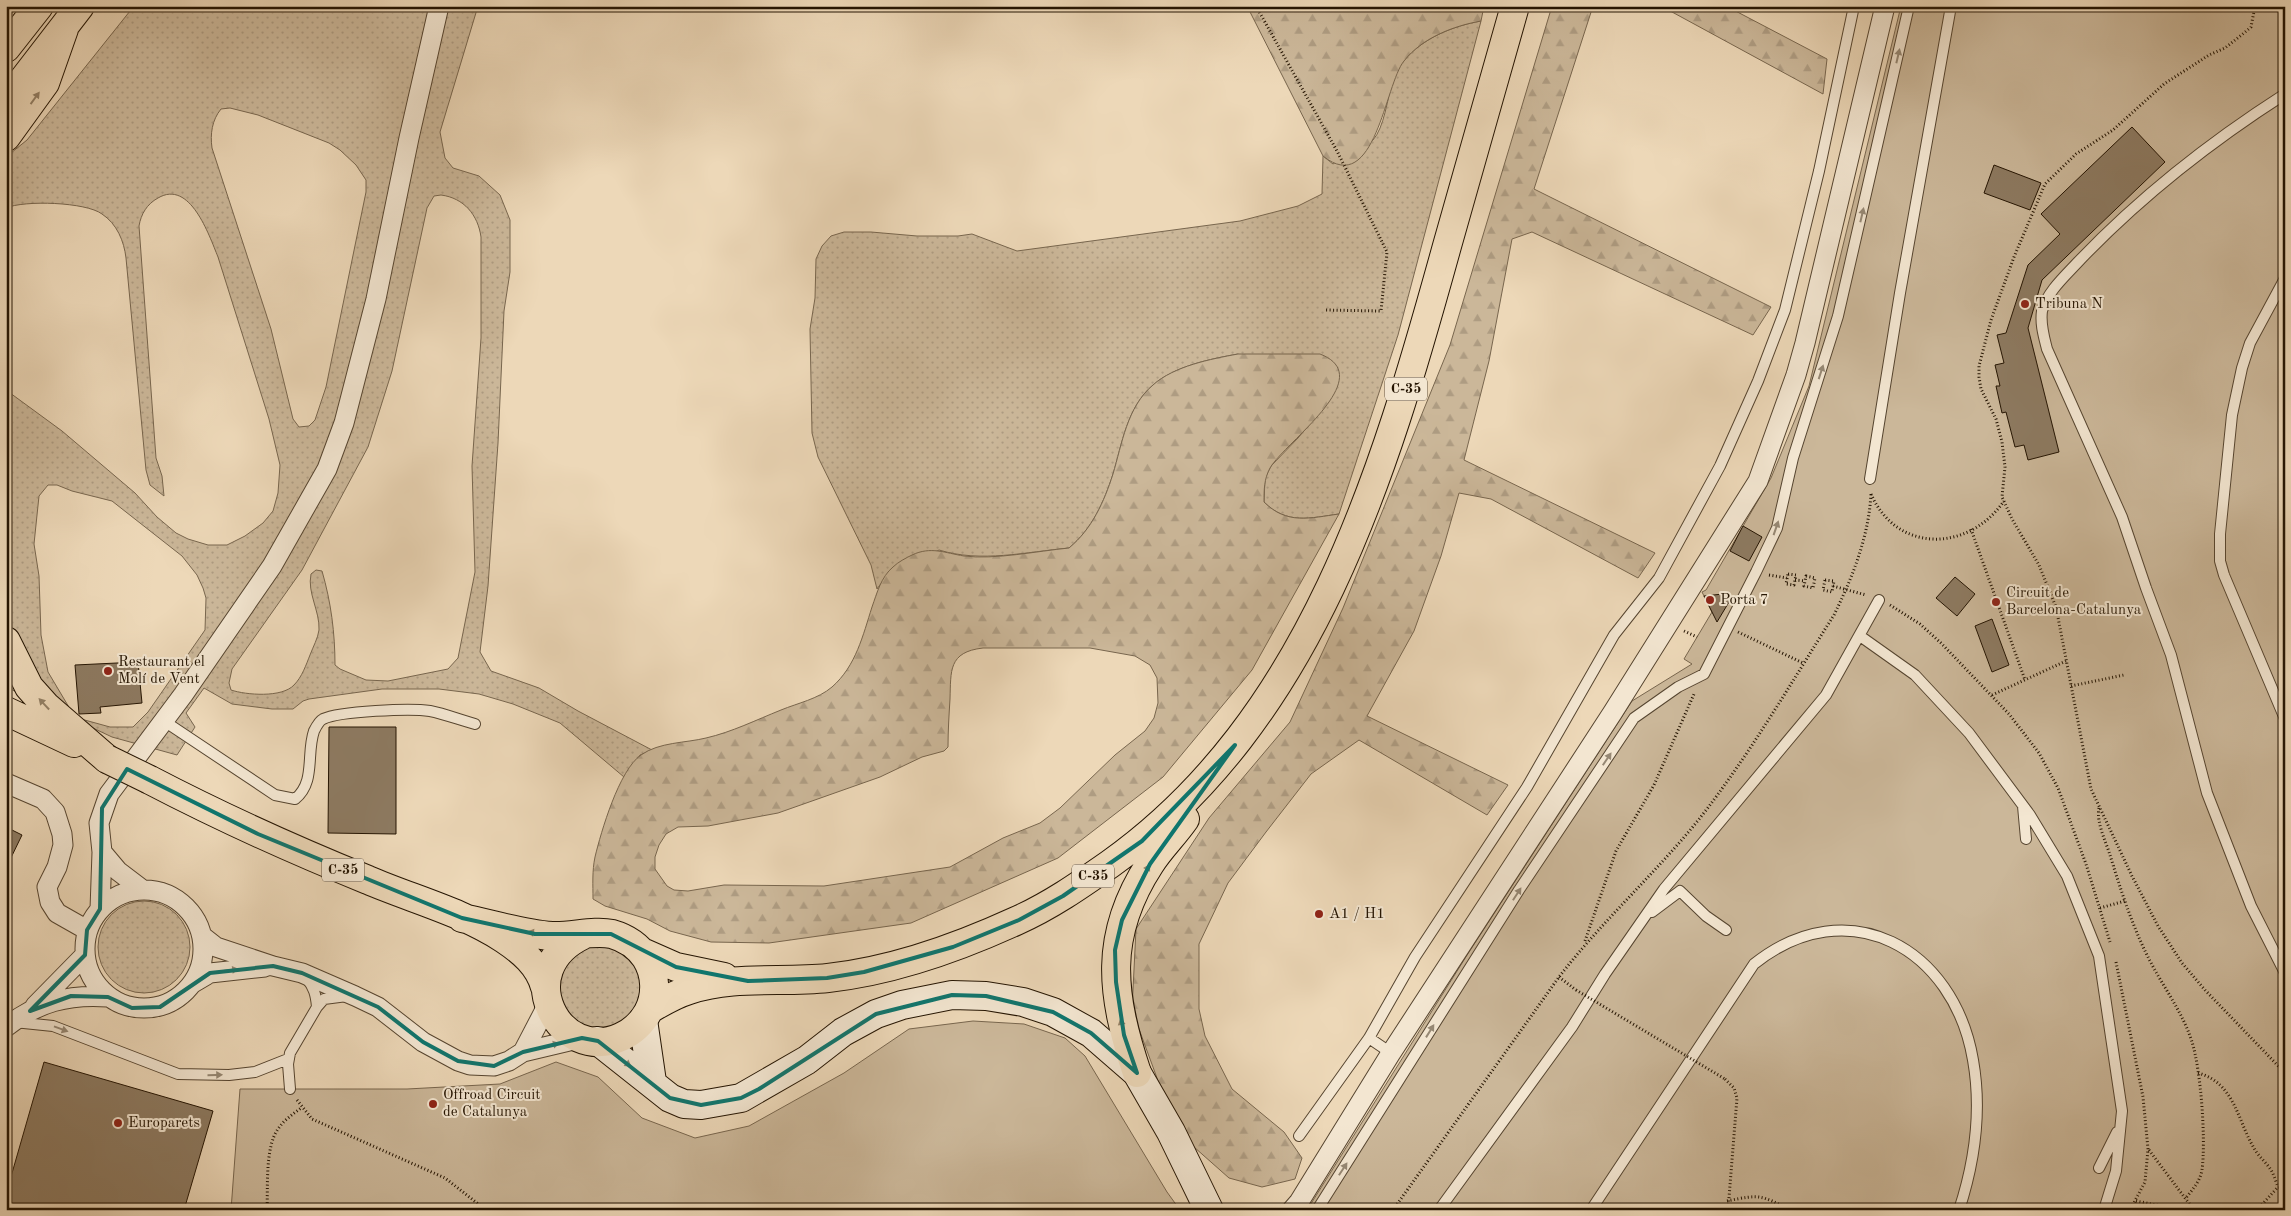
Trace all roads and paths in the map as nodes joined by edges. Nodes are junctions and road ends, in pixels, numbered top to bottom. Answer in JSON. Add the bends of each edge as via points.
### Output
{"nodes":[{"id":1,"x":33,"y":6,"type":"edge"},
{"id":2,"x":39,"y":6,"type":"edge"},
{"id":3,"x":80,"y":6,"type":"edge"},
{"id":4,"x":439,"y":6,"type":"edge"},
{"id":5,"x":1256,"y":6,"type":"edge"},
{"id":6,"x":1515,"y":6,"type":"edge"},
{"id":7,"x":1854,"y":6,"type":"edge"},
{"id":8,"x":1885,"y":6,"type":"edge"},
{"id":9,"x":1909,"y":6,"type":"edge"},
{"id":10,"x":1951,"y":6,"type":"edge"},
{"id":11,"x":2255,"y":6,"type":"edge"},
{"id":12,"x":64,"y":28,"type":"junction"},
{"id":13,"x":6,"y":31,"type":"edge"},
{"id":14,"x":6,"y":48,"type":"edge"},
{"id":15,"x":2285,"y":94,"type":"edge"},
{"id":16,"x":6,"y":102,"type":"edge"},
{"id":17,"x":6,"y":137,"type":"edge"},
{"id":18,"x":2285,"y":278,"type":"edge"},
{"id":19,"x":1326,"y":310,"type":"dead end"},
{"id":20,"x":1870,"y":480,"type":"joint"},
{"id":21,"x":1871,"y":494,"type":"junction"},
{"id":22,"x":2004,"y":501,"type":"junction"},
{"id":23,"x":1971,"y":529,"type":"junction"},
{"id":24,"x":1795,"y":580,"type":"dead end"},
{"id":25,"x":1846,"y":589,"type":"junction"},
{"id":26,"x":1879,"y":600,"type":"junction"},
{"id":27,"x":1738,"y":632,"type":"dead end"},
{"id":28,"x":1860,"y":636,"type":"junction"},
{"id":29,"x":6,"y":641,"type":"edge"},
{"id":30,"x":2066,"y":661,"type":"junction"},
{"id":31,"x":1803,"y":663,"type":"junction"},
{"id":32,"x":1704,"y":674,"type":"junction"},
{"id":33,"x":2124,"y":675,"type":"dead end"},
{"id":34,"x":2025,"y":680,"type":"junction"},
{"id":35,"x":2071,"y":686,"type":"junction"},
{"id":36,"x":1992,"y":696,"type":"junction"},
{"id":37,"x":6,"y":711,"type":"edge"},
{"id":38,"x":2285,"y":719,"type":"edge"},
{"id":39,"x":164,"y":721,"type":"junction"},
{"id":40,"x":474,"y":724,"type":"dead end"},
{"id":41,"x":1235,"y":745,"type":"junction"},
{"id":42,"x":107,"y":759,"type":"junction"},
{"id":43,"x":6,"y":783,"type":"edge"},
{"id":44,"x":2061,"y":799,"type":"dead end"},
{"id":45,"x":2023,"y":805,"type":"junction"},
{"id":46,"x":2099,"y":807,"type":"junction"},
{"id":47,"x":2026,"y":839,"type":"dead end"},
{"id":48,"x":102,"y":852,"type":"junction"},
{"id":49,"x":143,"y":890,"type":"junction"},
{"id":50,"x":2125,"y":901,"type":"junction"},
{"id":51,"x":2100,"y":908,"type":"dead end"},
{"id":52,"x":100,"y":909,"type":"junction"},
{"id":53,"x":462,"y":918,"type":"junction"},
{"id":54,"x":1643,"y":919,"type":"junction"},
{"id":55,"x":87,"y":930,"type":"junction"},
{"id":56,"x":1726,"y":930,"type":"dead end"},
{"id":57,"x":583,"y":935,"type":"junction"},
{"id":58,"x":202,"y":936,"type":"junction"},
{"id":59,"x":1584,"y":944,"type":"junction"},
{"id":60,"x":642,"y":952,"type":"junction"},
{"id":61,"x":84,"y":955,"type":"junction"},
{"id":62,"x":273,"y":966,"type":"junction"},
{"id":63,"x":302,"y":973,"type":"junction"},
{"id":64,"x":2285,"y":973,"type":"edge"},
{"id":65,"x":1559,"y":977,"type":"junction"},
{"id":66,"x":748,"y":981,"type":"junction"},
{"id":67,"x":192,"y":983,"type":"junction"},
{"id":68,"x":547,"y":995,"type":"junction"},
{"id":69,"x":355,"y":996,"type":"junction"},
{"id":70,"x":108,"y":997,"type":"junction"},
{"id":71,"x":316,"y":1006,"type":"junction"},
{"id":72,"x":30,"y":1011,"type":"junction"},
{"id":73,"x":646,"y":1015,"type":"junction"},
{"id":74,"x":10,"y":1025,"type":"edge"},
{"id":75,"x":1369,"y":1038,"type":"junction"},
{"id":76,"x":590,"y":1040,"type":"junction"},
{"id":77,"x":523,"y":1052,"type":"junction"},
{"id":78,"x":1391,"y":1053,"type":"junction"},
{"id":79,"x":288,"y":1059,"type":"junction"},
{"id":80,"x":1137,"y":1073,"type":"junction"},
{"id":81,"x":2198,"y":1073,"type":"junction"},
{"id":82,"x":2285,"y":1073,"type":"edge"},
{"id":83,"x":652,"y":1082,"type":"junction"},
{"id":84,"x":290,"y":1089,"type":"dead end"},
{"id":85,"x":2122,"y":1120,"type":"junction"},
{"id":86,"x":1299,"y":1136,"type":"dead end"},
{"id":87,"x":2148,"y":1149,"type":"dead end"},
{"id":88,"x":2098,"y":1168,"type":"dead end"},
{"id":89,"x":1190,"y":1172,"type":"junction"},
{"id":90,"x":2278,"y":1188,"type":"junction"},
{"id":91,"x":2285,"y":1189,"type":"edge"},
{"id":92,"x":2185,"y":1199,"type":"junction"},
{"id":93,"x":1728,"y":1201,"type":"junction"},
{"id":94,"x":2136,"y":1201,"type":"dead end"},
{"id":95,"x":267,"y":1210,"type":"edge"},
{"id":96,"x":486,"y":1210,"type":"edge"},
{"id":97,"x":1209,"y":1210,"type":"edge"},
{"id":98,"x":1227,"y":1210,"type":"edge"},
{"id":99,"x":1292,"y":1210,"type":"edge"},
{"id":100,"x":1317,"y":1210,"type":"edge"},
{"id":101,"x":1393,"y":1210,"type":"edge"},
{"id":102,"x":1439,"y":1210,"type":"edge"},
{"id":103,"x":1591,"y":1210,"type":"edge"},
{"id":104,"x":1728,"y":1210,"type":"edge"},
{"id":105,"x":1791,"y":1210,"type":"edge"},
{"id":106,"x":1959,"y":1210,"type":"edge"},
{"id":107,"x":2104,"y":1210,"type":"edge"},
{"id":108,"x":2182,"y":1210,"type":"edge"},
{"id":109,"x":2194,"y":1210,"type":"edge"},
{"id":110,"x":2257,"y":1210,"type":"edge"}],
"edges":[{"from":1,"to":13,"type":"highway"},
{"from":2,"to":14,"type":"highway"},
{"from":3,"to":12,"type":"highway"},
{"from":4,"to":39,"type":"street","via":[[376,299],[344,423],[327,469],[272,566]]},
{"from":5,"to":19,"type":"path","via":[[1337,151],[1387,252],[1381,311]]},
{"from":6,"to":41,"type":"highway","number":"C-35","via":[[1413,367],[1366,504],[1332,586],[1291,662],[1271,697]]},
{"from":7,"to":75,"type":"lane","via":[[1785,310],[1758,382],[1720,466],[1660,578],[1614,636],[1527,787],[1415,957]]},
{"from":8,"to":78,"type":"street","via":[[1805,342],[1758,481]]},
{"from":32,"to":9,"type":"lane","one_way":true,"via":[[1777,528],[1793,458],[1838,316]]},
{"from":10,"to":20,"type":"lane"},
{"from":11,"to":22,"type":"path","via":[[2251,27],[2244,33],[2226,48],[2164,84],[2113,130],[2076,154],[2045,184],[1991,320],[1979,366],[1981,389],[1996,419],[2002,442]]},
{"from":12,"to":16,"type":"highway"},
{"from":17,"to":12,"type":"highway","one_way":true,"via":[[46,83]]},
{"from":15,"to":64,"type":"lane","via":[[2179,169],[2101,238],[2050,294],[2042,311],[2047,349],[2122,517],[2172,655],[2207,793],[2251,906]]},
{"from":18,"to":38,"type":"lane","via":[[2250,343],[2242,368],[2232,415],[2220,552],[2224,575]]},
{"from":20,"to":21,"type":"path"},
{"from":21,"to":23,"type":"path","via":[[1888,521],[1915,537],[1946,538]]},
{"from":21,"to":25,"type":"path","via":[[1867,529]]},
{"from":22,"to":23,"type":"path"},
{"from":22,"to":30,"type":"path","via":[[2049,587]]},
{"from":23,"to":34,"type":"path"},
{"from":24,"to":25,"type":"path","via":[[1805,581],[1804,586],[1813,588],[1814,583],[1834,581],[1833,586]]},
{"from":25,"to":26,"type":"path"},
{"from":25,"to":31,"type":"path","via":[[1834,615]]},
{"from":26,"to":28,"type":"lane"},
{"from":26,"to":36,"type":"path","via":[[1896,607],[1920,624]]},
{"from":27,"to":31,"type":"path"},
{"from":28,"to":45,"type":"lane","via":[[1915,675],[1969,734]]},
{"from":28,"to":54,"type":"lane","via":[[1826,696]]},
{"from":42,"to":29,"type":"highway","one_way":true,"via":[[29,686]]},
{"from":30,"to":34,"type":"path"},
{"from":30,"to":35,"type":"path"},
{"from":31,"to":59,"type":"path","via":[[1739,764],[1699,818]]},
{"from":32,"to":59,"type":"path","via":[[1654,785],[1616,852]]},
{"from":100,"to":32,"type":"lane","one_way":true,"via":[[1519,890],[1634,718]]},
{"from":33,"to":35,"type":"path"},
{"from":34,"to":36,"type":"path"},
{"from":35,"to":46,"type":"path","via":[[2091,789]]},
{"from":36,"to":44,"type":"path","via":[[2025,732],[2050,770]]},
{"from":37,"to":42,"type":"highway","number":"C-35"},
{"from":39,"to":40,"type":"lane","via":[[275,795],[295,799],[308,781],[311,740],[321,720],[332,716],[391,711],[430,711]]},
{"from":39,"to":48,"type":"street","via":[[102,808]]},
{"from":41,"to":66,"type":"highway","number":"C-35","via":[[1182,806],[1142,841],[1063,896],[1019,920],[953,947],[864,972],[827,978]]},
{"from":80,"to":41,"type":"highway","one_way":true,"via":[[1124,1035],[1116,982],[1115,950],[1122,920],[1150,864],[1208,789]]},
{"from":42,"to":53,"type":"highway","number":"C-35","bridge":true,"via":[[258,834]]},
{"from":43,"to":55,"type":"street","via":[[43,799],[55,812],[63,845],[47,887],[50,902],[57,913]]},
{"from":45,"to":47,"type":"lane"},
{"from":45,"to":85,"type":"lane","via":[[2067,876],[2099,956]]},
{"from":46,"to":50,"type":"path","via":[[2101,826]]},
{"from":46,"to":82,"type":"path","via":[[2158,926],[2182,963]]},
{"from":48,"to":49,"type":"street","via":[[118,871]]},
{"from":48,"to":52,"type":"street"},
{"from":49,"to":52,"type":"street","via":[[120,895]]},
{"from":49,"to":58,"type":"street","via":[[169,896],[180,903],[197,923]]},
{"from":50,"to":51,"type":"path"},
{"from":50,"to":81,"type":"path","via":[[2150,960],[2192,1042]]},
{"from":52,"to":55,"type":"street"},
{"from":57,"to":53,"type":"highway","number":"C-35","one_way":true,"via":[[534,934]]},
{"from":53,"to":68,"type":"highway","number":"C-35","via":[[516,947],[535,966]]},
{"from":54,"to":56,"type":"lane","via":[[1680,891]]},
{"from":54,"to":102,"type":"lane","via":[[1572,1027]]},
{"from":55,"to":61,"type":"street"},
{"from":57,"to":60,"type":"highway","number":"C-35","via":[[611,934],[628,940]]},
{"from":57,"to":68,"type":"highway","number":"C-35","via":[[556,955],[550,965]]},
{"from":58,"to":62,"type":"street","via":[[216,947]]},
{"from":58,"to":67,"type":"street","via":[[200,969]]},
{"from":59,"to":65,"type":"path"},
{"from":60,"to":66,"type":"highway","number":"C-35","via":[[676,967]]},
{"from":60,"to":73,"type":"highway","via":[[654,984]]},
{"from":61,"to":70,"type":"street","via":[[92,978]]},
{"from":61,"to":72,"type":"street"},
{"from":62,"to":63,"type":"street"},
{"from":67,"to":62,"type":"street","one_way":true,"via":[[210,973]]},
{"from":63,"to":69,"type":"street"},
{"from":63,"to":71,"type":"lane","via":[[312,985]]},
{"from":65,"to":93,"type":"path","bridge":true,"via":[[1726,1079],[1734,1088],[1737,1098]]},
{"from":65,"to":101,"type":"path"},
{"from":66,"to":73,"type":"highway","number":"C-35","via":[[689,990]]},
{"from":67,"to":70,"type":"street","via":[[184,994],[160,1007],[132,1008]]},
{"from":68,"to":76,"type":"highway","number":"C-35","via":[[561,1025]]},
{"from":68,"to":77,"type":"street"},
{"from":69,"to":71,"type":"lane","via":[[324,999]]},
{"from":69,"to":77,"type":"street","via":[[378,1007],[423,1042],[470,1065],[494,1066],[509,1062]]},
{"from":70,"to":72,"type":"street","via":[[71,996]]},
{"from":71,"to":79,"type":"lane"},
{"from":72,"to":74,"type":"street"},
{"from":73,"to":76,"type":"highway","number":"C-35","via":[[632,1031],[618,1038]]},
{"from":73,"to":83,"type":"street"},
{"from":74,"to":79,"type":"lane","one_way":true,"via":[[53,1026],[178,1074],[254,1072]]},
{"from":75,"to":78,"type":"lane"},
{"from":75,"to":86,"type":"lane"},
{"from":77,"to":76,"type":"street","one_way":true},
{"from":76,"to":83,"type":"street","one_way":true},
{"from":78,"to":99,"type":"street"},
{"from":79,"to":84,"type":"lane"},
{"from":80,"to":83,"type":"street","via":[[1091,1033],[1053,1012],[1023,1002],[952,995],[876,1014],[843,1032],[807,1060],[741,1098],[701,1106],[684,1104],[670,1098]]},
{"from":80,"to":89,"type":"street"},
{"from":81,"to":90,"type":"path","via":[[2212,1077],[2226,1091]]},
{"from":81,"to":92,"type":"path","via":[[2202,1171],[2198,1183]]},
{"from":85,"to":88,"type":"lane"},
{"from":85,"to":107,"type":"lane","via":[[2116,1171]]},
{"from":87,"to":92,"type":"path"},
{"from":89,"to":97,"type":"street"},
{"from":89,"to":98,"type":"street","via":[[1219,1206]]},
{"from":90,"to":91,"type":"path"},
{"from":90,"to":110,"type":"path"},
{"from":92,"to":109,"type":"path"},
{"from":93,"to":104,"type":"path"},
{"from":93,"to":105,"type":"path","via":[[1763,1196]]},
{"from":94,"to":108,"type":"path"},
{"from":95,"to":96,"type":"path","via":[[270,1155],[277,1130],[301,1108],[312,1119],[445,1178]]},
{"from":103,"to":106,"type":"lane","via":[[1754,964],[1797,938],[1846,930],[1876,934],[1908,950],[1936,976],[1958,1010],[1967,1032],[1977,1104],[1973,1160]]}]}
